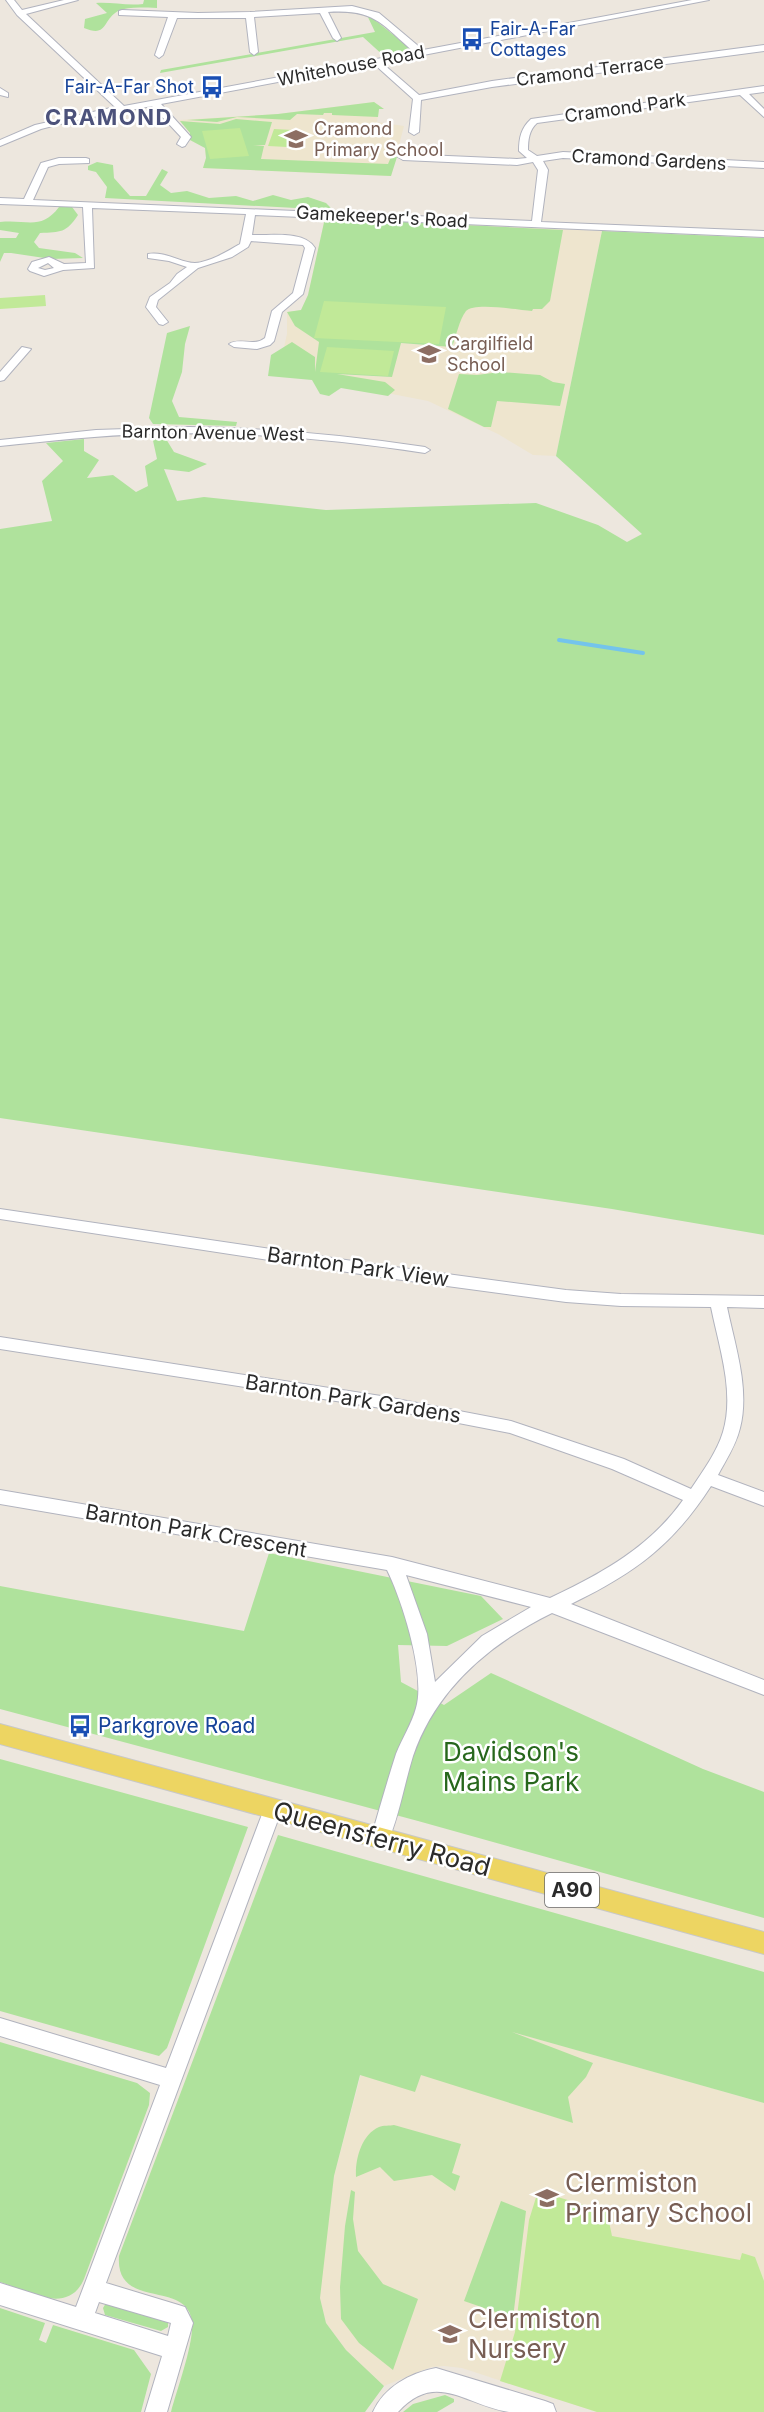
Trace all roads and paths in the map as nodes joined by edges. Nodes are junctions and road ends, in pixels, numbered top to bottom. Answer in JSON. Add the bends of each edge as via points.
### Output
{"nodes":[{"id":1,"x":10,"y":0,"type":"edge"},
{"id":2,"x":74,"y":0,"type":"edge"},
{"id":3,"x":705,"y":0,"type":"edge"},
{"id":4,"x":323,"y":10,"type":"junction"},
{"id":5,"x":20,"y":13,"type":"junction"},
{"id":6,"x":122,"y":13,"type":"dead end"},
{"id":7,"x":250,"y":15,"type":"junction"},
{"id":8,"x":173,"y":16,"type":"junction"},
{"id":9,"x":337,"y":38,"type":"dead end"},
{"id":10,"x":764,"y":48,"type":"edge"},
{"id":11,"x":254,"y":52,"type":"dead end"},
{"id":12,"x":422,"y":52,"type":"junction"},
{"id":13,"x":159,"y":55,"type":"dead end"},
{"id":14,"x":375,"y":61,"type":"junction"},
{"id":15,"x":764,"y":89,"type":"edge"},
{"id":16,"x":742,"y":92,"type":"junction"},
{"id":17,"x":417,"y":99,"type":"junction"},
{"id":18,"x":154,"y":102,"type":"junction"},
{"id":19,"x":121,"y":108,"type":"junction"},
{"id":20,"x":764,"y":114,"type":"edge"},
{"id":21,"x":414,"y":132,"type":"dead end"},
{"id":22,"x":0,"y":143,"type":"edge"},
{"id":23,"x":182,"y":144,"type":"dead end"},
{"id":24,"x":404,"y":157,"type":"dead end"},
{"id":25,"x":535,"y":160,"type":"junction"},
{"id":26,"x":86,"y":161,"type":"dead end"},
{"id":27,"x":764,"y":165,"type":"edge"},
{"id":28,"x":0,"y":201,"type":"edge"},
{"id":29,"x":28,"y":201,"type":"junction"},
{"id":30,"x":87,"y":203,"type":"junction"},
{"id":31,"x":251,"y":211,"type":"junction"},
{"id":32,"x":536,"y":224,"type":"junction"},
{"id":33,"x":764,"y":234,"type":"edge"},
{"id":34,"x":248,"y":238,"type":"junction"},
{"id":35,"x":151,"y":256,"type":"dead end"},
{"id":36,"x":60,"y":267,"type":"dead end"},
{"id":37,"x":195,"y":267,"type":"junction"},
{"id":38,"x":163,"y":322,"type":"dead end"},
{"id":39,"x":234,"y":344,"type":"dead end"},
{"id":40,"x":26,"y":349,"type":"dead end"},
{"id":41,"x":0,"y":378,"type":"edge"},
{"id":42,"x":0,"y":442,"type":"edge"},
{"id":43,"x":425,"y":450,"type":"dead end"},
{"id":44,"x":0,"y":1214,"type":"edge"},
{"id":45,"x":718,"y":1301,"type":"junction"},
{"id":46,"x":764,"y":1302,"type":"edge"},
{"id":47,"x":0,"y":1343,"type":"edge"},
{"id":48,"x":707,"y":1478,"type":"junction"},
{"id":49,"x":0,"y":1497,"type":"edge"},
{"id":50,"x":696,"y":1498,"type":"junction"},
{"id":51,"x":764,"y":1499,"type":"edge"},
{"id":52,"x":392,"y":1564,"type":"junction"},
{"id":53,"x":552,"y":1606,"type":"junction"},
{"id":54,"x":764,"y":1688,"type":"edge"},
{"id":55,"x":425,"y":1710,"type":"junction"},
{"id":56,"x":0,"y":1734,"type":"edge"},
{"id":57,"x":273,"y":1809,"type":"junction"},
{"id":58,"x":380,"y":1838,"type":"junction"},
{"id":59,"x":764,"y":1943,"type":"edge"},
{"id":60,"x":0,"y":2027,"type":"edge"},
{"id":61,"x":173,"y":2079,"type":"junction"},
{"id":62,"x":93,"y":2290,"type":"junction"},
{"id":63,"x":0,"y":2295,"type":"edge"},
{"id":64,"x":82,"y":2320,"type":"junction"},
{"id":65,"x":175,"y":2349,"type":"junction"},
{"id":66,"x":156,"y":2412,"type":"edge"},
{"id":67,"x":384,"y":2412,"type":"edge"},
{"id":68,"x":545,"y":2412,"type":"edge"}],
"edges":[{"from":1,"to":5,"type":"street"},
{"from":2,"to":5,"type":"street"},
{"from":3,"to":12,"type":"street","name":"Whitehouse Road"},
{"from":4,"to":7,"type":"street"},
{"from":4,"to":9,"type":"street"},
{"from":4,"to":12,"type":"street","via":[[352,8],[371,12]]},
{"from":5,"to":19,"type":"street"},
{"from":6,"to":8,"type":"street"},
{"from":7,"to":8,"type":"street"},
{"from":7,"to":11,"type":"street"},
{"from":8,"to":13,"type":"street"},
{"from":10,"to":17,"type":"street","name":"Cramond Terrace","via":[[492,84]]},
{"from":12,"to":14,"type":"street","name":"Whitehouse Road"},
{"from":14,"to":17,"type":"street"},
{"from":14,"to":18,"type":"street","name":"Whitehouse Road"},
{"from":15,"to":16,"type":"street","name":"Cramond Park"},
{"from":16,"to":20,"type":"street"},
{"from":16,"to":25,"type":"street","name":"Cramond Park","via":[[538,120],[528,125],[524,143],[524,151]]},
{"from":17,"to":21,"type":"street"},
{"from":18,"to":19,"type":"street","name":"Whitehouse Road"},
{"from":18,"to":23,"type":"street","via":[[186,137]]},
{"from":19,"to":22,"type":"street","name":"Whitehouse Road","via":[[55,122]]},
{"from":24,"to":25,"type":"street","name":"Cramond Gardens"},
{"from":25,"to":27,"type":"street","name":"Cramond Gardens","via":[[563,155]]},
{"from":25,"to":32,"type":"street","via":[[543,170]]},
{"from":26,"to":29,"type":"street","via":[[44,165]]},
{"from":28,"to":29,"type":"street","name":"Gamekeeper's Road"},
{"from":29,"to":30,"type":"street","name":"Gamekeeper's Road"},
{"from":30,"to":31,"type":"street","name":"Gamekeeper's Road"},
{"from":30,"to":36,"type":"street","via":[[91,266]]},
{"from":31,"to":32,"type":"street","name":"Gamekeeper's Road"},
{"from":31,"to":34,"type":"street"},
{"from":32,"to":33,"type":"street","name":"Gamekeeper's Road"},
{"from":34,"to":37,"type":"street","via":[[239,250]]},
{"from":34,"to":39,"type":"street","via":[[299,240],[310,248],[298,294],[277,311],[270,339],[257,346]]},
{"from":35,"to":37,"type":"street"},
{"from":37,"to":38,"type":"street","via":[[154,299],[151,307]]},
{"from":40,"to":41,"type":"street"},
{"from":42,"to":43,"type":"street","name":"Barnton Avenue West","via":[[107,432],[216,430],[310,434]]},
{"from":44,"to":45,"type":"street","name":"Barnton Park View","via":[[566,1296]]},
{"from":45,"to":46,"type":"street","name":"Barnton Park View"},
{"from":45,"to":48,"type":"street","via":[[734,1382],[734,1415],[728,1445]]},
{"from":47,"to":50,"type":"street","name":"Barnton Park Gardens","via":[[391,1404],[511,1427],[618,1464]]},
{"from":48,"to":50,"type":"street"},
{"from":48,"to":51,"type":"street"},
{"from":49,"to":52,"type":"street","name":"Barnton Park Crescent"},
{"from":50,"to":53,"type":"street","via":[[680,1519],[638,1556],[612,1575]]},
{"from":52,"to":53,"type":"street","name":"Barnton Park Crescent"},
{"from":52,"to":55,"type":"street","via":[[402,1581],[424,1661]]},
{"from":53,"to":54,"type":"street","name":"Barnton Park Crescent"},
{"from":53,"to":55,"type":"street","via":[[499,1633],[478,1649]]},
{"from":55,"to":58,"type":"street","via":[[409,1745]]},
{"from":56,"to":57,"type":"main road","name":"Queensferry Road","number":"A90"},
{"from":57,"to":58,"type":"main road","name":"Queensferry Road","number":"A90"},
{"from":57,"to":61,"type":"street"},
{"from":58,"to":59,"type":"main road","name":"Queensferry Road","number":"A90"},
{"from":60,"to":61,"type":"street"},
{"from":61,"to":62,"type":"street"},
{"from":62,"to":64,"type":"street"},
{"from":62,"to":65,"type":"street","via":[[178,2314],[182,2322]]},
{"from":63,"to":64,"type":"street"},
{"from":64,"to":65,"type":"street"},
{"from":65,"to":66,"type":"street"},
{"from":67,"to":68,"type":"street","via":[[406,2388],[436,2379]]}]}
